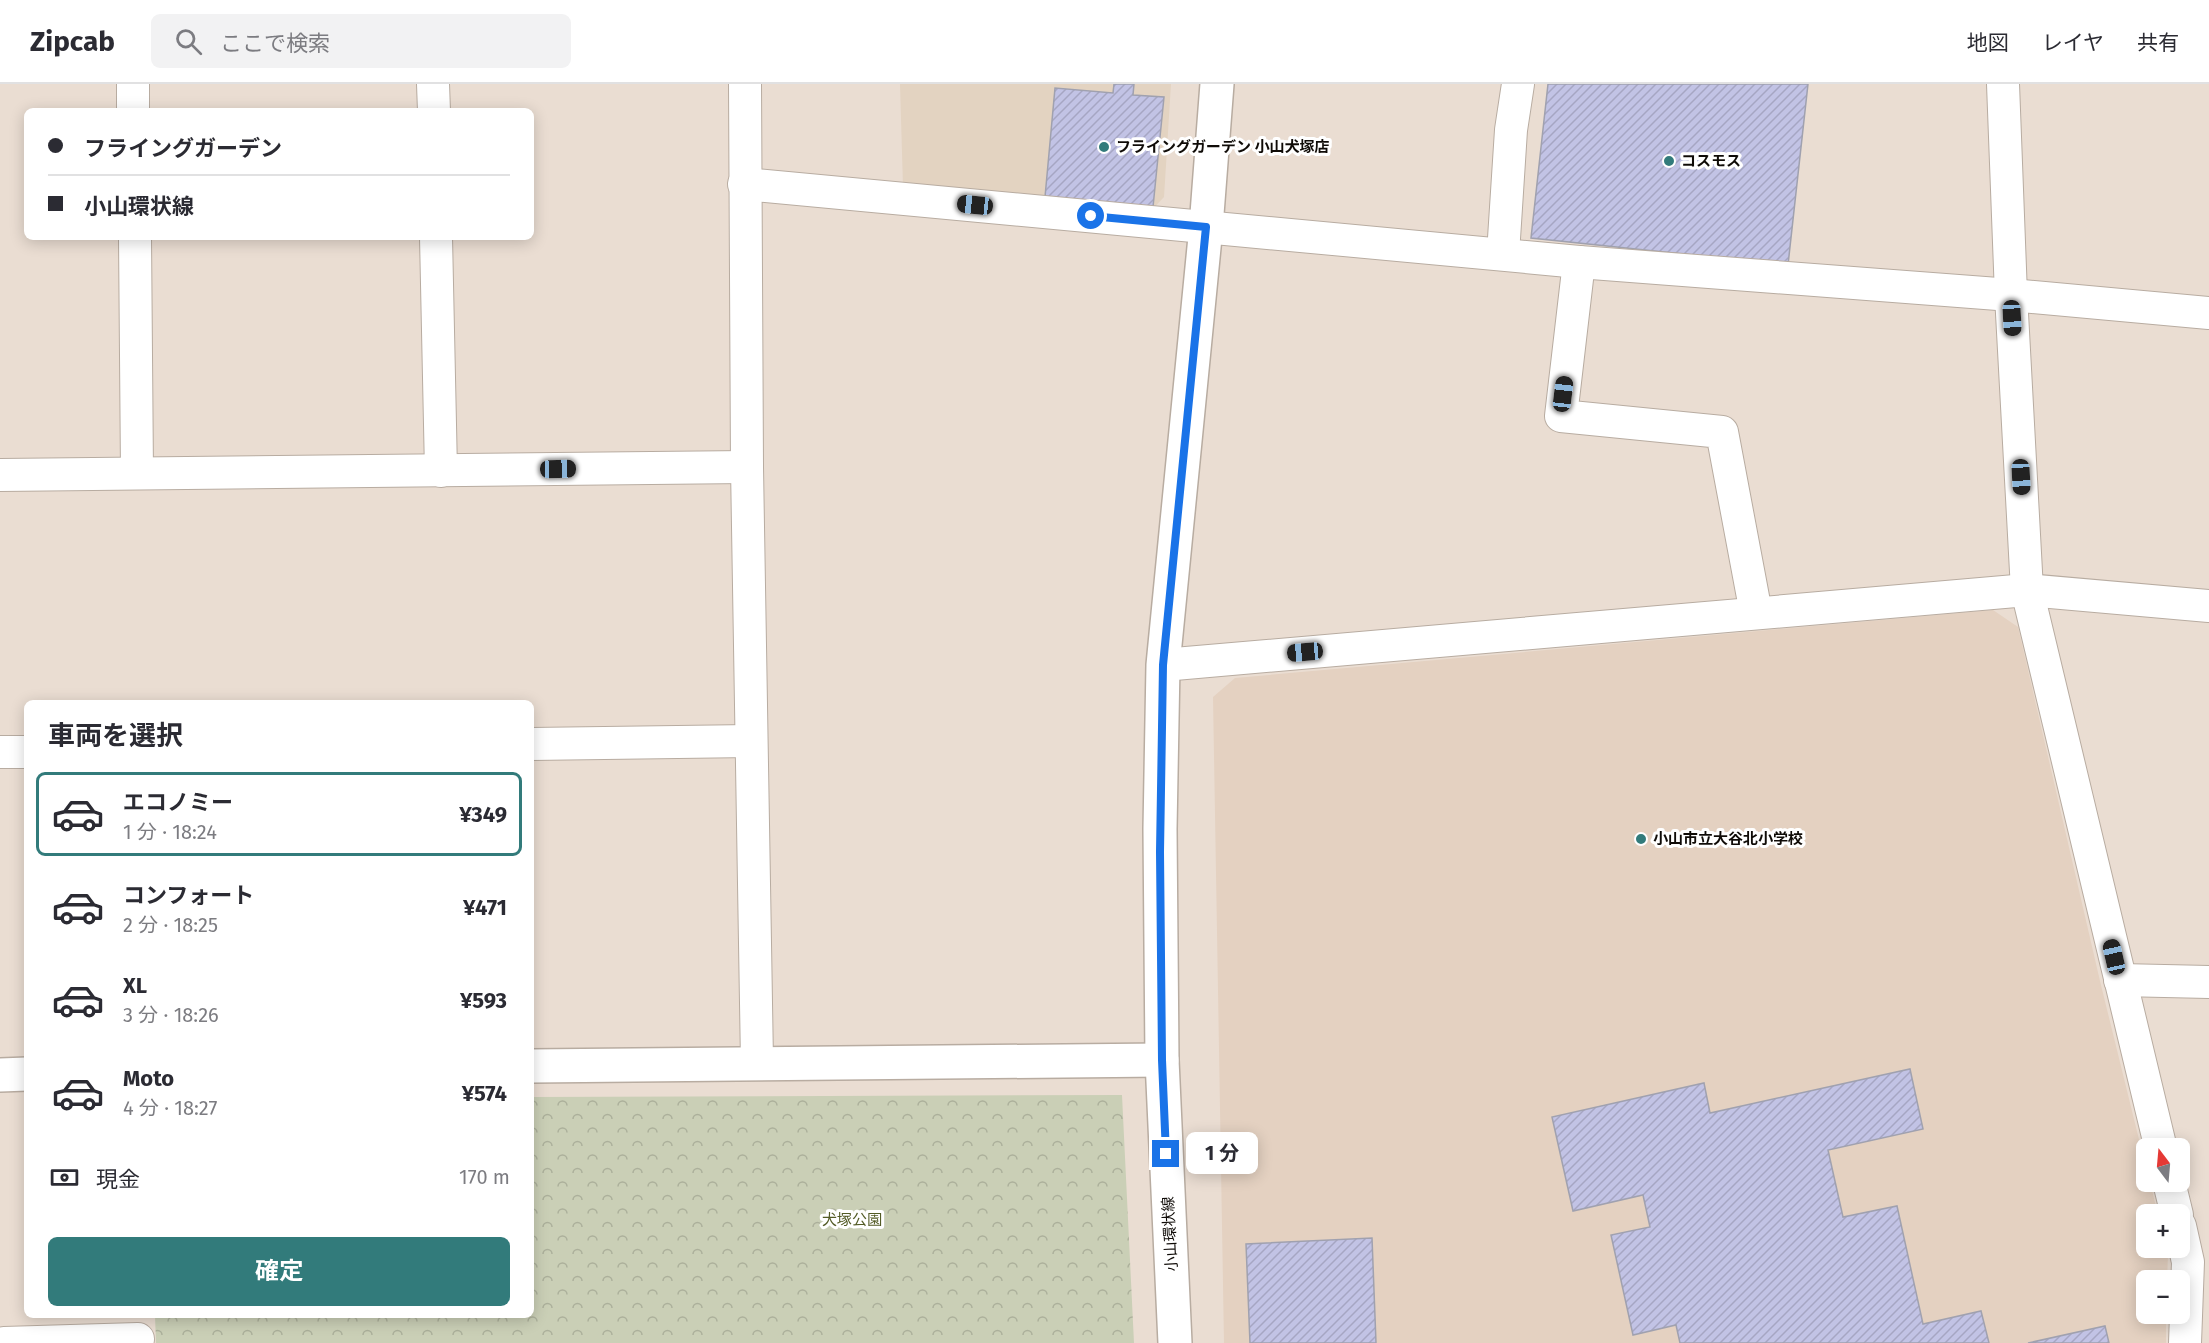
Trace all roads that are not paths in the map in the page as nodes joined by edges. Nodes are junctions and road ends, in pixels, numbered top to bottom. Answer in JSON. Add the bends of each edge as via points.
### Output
{"nodes":[{"id":1,"x":133,"y":84,"type":"edge"},
{"id":2,"x":434,"y":84,"type":"edge"},
{"id":3,"x":745,"y":84,"type":"edge"},
{"id":4,"x":1217,"y":84,"type":"edge"},
{"id":5,"x":1518,"y":84,"type":"edge"},
{"id":6,"x":2003,"y":84,"type":"edge"},
{"id":7,"x":133,"y":108,"type":"edge"},
{"id":8,"x":434,"y":108,"type":"edge"},
{"id":9,"x":744,"y":183,"type":"junction"},
{"id":10,"x":1206,"y":227,"type":"junction"},
{"id":11,"x":135,"y":240,"type":"edge"},
{"id":12,"x":436,"y":240,"type":"edge"},
{"id":13,"x":1503,"y":254,"type":"junction"},
{"id":14,"x":1579,"y":262,"type":"junction"},
{"id":15,"x":2011,"y":295,"type":"junction"},
{"id":16,"x":2209,"y":314,"type":"edge"},
{"id":17,"x":747,"y":467,"type":"junction"},
{"id":18,"x":441,"y":471,"type":"junction"},
{"id":19,"x":138,"y":474,"type":"junction"},
{"id":20,"x":0,"y":475,"type":"edge"},
{"id":21,"x":2027,"y":590,"type":"junction"},
{"id":22,"x":2209,"y":606,"type":"edge"},
{"id":23,"x":1756,"y":613,"type":"junction"},
{"id":24,"x":1163,"y":665,"type":"junction"},
{"id":25,"x":751,"y":741,"type":"junction"},
{"id":26,"x":534,"y":744,"type":"edge"},
{"id":27,"x":0,"y":752,"type":"edge"},
{"id":28,"x":24,"y":752,"type":"edge"},
{"id":29,"x":2120,"y":980,"type":"junction"},
{"id":30,"x":2209,"y":982,"type":"edge"},
{"id":31,"x":1162,"y":1060,"type":"junction"},
{"id":32,"x":758,"y":1062,"type":"junction"},
{"id":33,"x":534,"y":1066,"type":"edge"},
{"id":34,"x":24,"y":1074,"type":"edge"},
{"id":35,"x":0,"y":1075,"type":"edge"},
{"id":36,"x":2158,"y":1138,"type":"edge"},
{"id":37,"x":2190,"y":1245,"type":"edge"},
{"id":38,"x":2199,"y":1262,"type":"edge"},
{"id":39,"x":137,"y":1332,"type":"edge"},
{"id":40,"x":4,"y":1343,"type":"edge"},
{"id":41,"x":1175,"y":1343,"type":"edge"},
{"id":42,"x":2185,"y":1343,"type":"edge"}],
"edges":[{"from":1,"to":7,"type":"street"},
{"from":2,"to":8,"type":"street"},
{"from":3,"to":9,"type":"street"},
{"from":4,"to":10,"type":"main road","name":"小山環状線"},
{"from":5,"to":13,"type":"street"},
{"from":6,"to":15,"type":"street"},
{"from":9,"to":10,"type":"street"},
{"from":9,"to":17,"type":"street"},
{"from":10,"to":13,"type":"street"},
{"from":10,"to":24,"type":"main road","name":"小山環状線"},
{"from":11,"to":19,"type":"street"},
{"from":12,"to":18,"type":"street"},
{"from":13,"to":14,"type":"street"},
{"from":14,"to":15,"type":"street"},
{"from":14,"to":23,"type":"street","via":[[1561,416],[1722,432]]},
{"from":15,"to":16,"type":"street"},
{"from":15,"to":21,"type":"street"},
{"from":17,"to":18,"type":"street"},
{"from":17,"to":25,"type":"street"},
{"from":18,"to":19,"type":"street"},
{"from":19,"to":20,"type":"street"},
{"from":21,"to":22,"type":"street"},
{"from":21,"to":23,"type":"street"},
{"from":21,"to":29,"type":"street"},
{"from":23,"to":24,"type":"street"},
{"from":24,"to":31,"type":"main road","name":"小山環状線"},
{"from":25,"to":26,"type":"street"},
{"from":25,"to":32,"type":"street"},
{"from":27,"to":28,"type":"street"},
{"from":29,"to":30,"type":"street"},
{"from":29,"to":36,"type":"street"},
{"from":31,"to":32,"type":"main road"},
{"from":31,"to":41,"type":"main road","name":"小山環状線"},
{"from":32,"to":33,"type":"main road"},
{"from":34,"to":35,"type":"main road"},
{"from":37,"to":38,"type":"street"},
{"from":38,"to":42,"type":"street"},
{"from":39,"to":40,"type":"street"}]}
